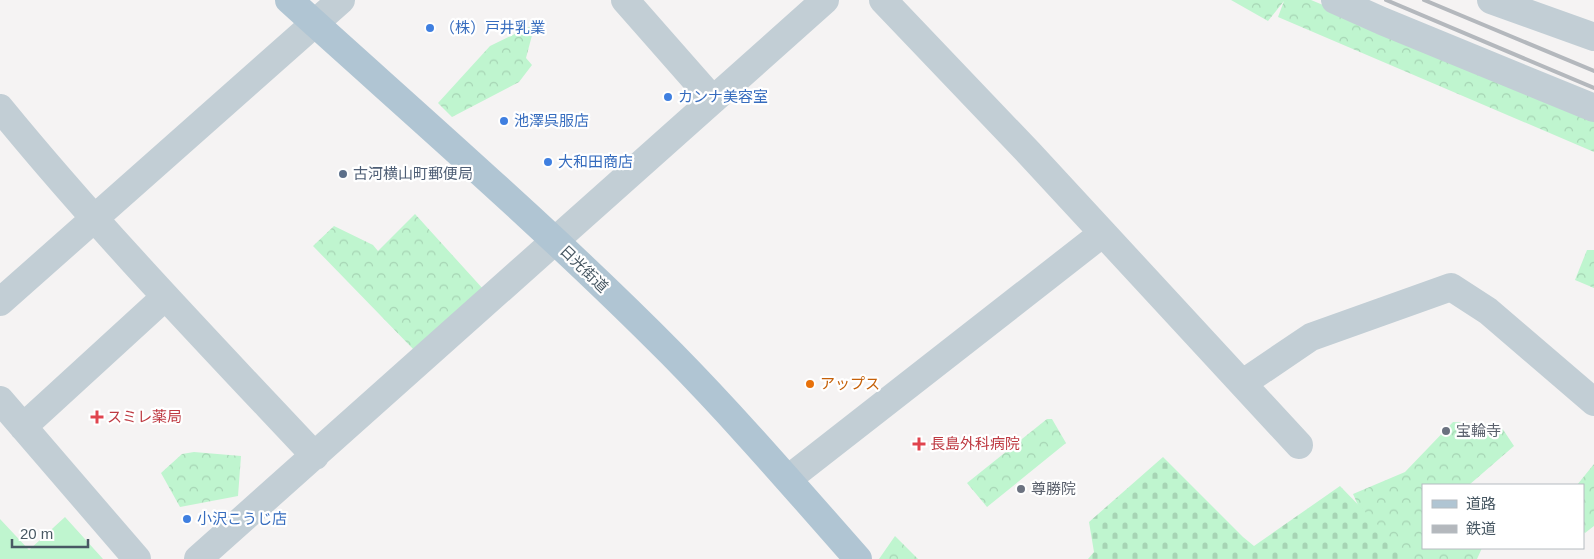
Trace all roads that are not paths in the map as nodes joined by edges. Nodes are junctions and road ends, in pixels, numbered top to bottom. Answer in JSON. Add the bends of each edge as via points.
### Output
{"nodes":[{"id":1,"x":289,"y":0,"type":"edge"},
{"id":2,"x":341,"y":0,"type":"edge"},
{"id":3,"x":625,"y":0,"type":"edge"},
{"id":4,"x":825,"y":0,"type":"edge"},
{"id":5,"x":882,"y":0,"type":"edge"},
{"id":6,"x":1335,"y":0,"type":"edge"},
{"id":7,"x":1491,"y":0,"type":"edge"},
{"id":8,"x":1543,"y":0,"type":"edge"},
{"id":9,"x":315,"y":23,"type":"junction"},
{"id":10,"x":1567,"y":28,"type":"junction"},
{"id":11,"x":1594,"y":37,"type":"edge"},
{"id":12,"x":713,"y":100,"type":"junction"},
{"id":13,"x":0,"y":108,"type":"edge"},
{"id":14,"x":1594,"y":108,"type":"edge"},
{"id":15,"x":95,"y":218,"type":"junction"},
{"id":16,"x":1103,"y":233,"type":"junction"},
{"id":17,"x":555,"y":241,"type":"junction"},
{"id":18,"x":165,"y":297,"type":"junction"},
{"id":19,"x":0,"y":302,"type":"edge"},
{"id":20,"x":1243,"y":383,"type":"junction"},
{"id":21,"x":0,"y":400,"type":"edge"},
{"id":22,"x":1594,"y":402,"type":"edge"},
{"id":23,"x":23,"y":427,"type":"junction"},
{"id":24,"x":1298,"y":444,"type":"dead end"},
{"id":25,"x":315,"y":456,"type":"junction"},
{"id":26,"x":788,"y":479,"type":"junction"},
{"id":27,"x":137,"y":559,"type":"edge"},
{"id":28,"x":198,"y":559,"type":"edge"},
{"id":29,"x":858,"y":559,"type":"edge"}],
"edges":[{"from":1,"to":9,"type":"main road","name":"日光街道"},
{"from":2,"to":9,"type":"street"},
{"from":3,"to":12,"type":"street"},
{"from":4,"to":12,"type":"street"},
{"from":5,"to":16,"type":"street"},
{"from":6,"to":14,"type":"street"},
{"from":7,"to":10,"type":"street"},
{"from":8,"to":10,"type":"street"},
{"from":9,"to":15,"type":"street"},
{"from":9,"to":17,"type":"main road","name":"日光街道"},
{"from":10,"to":11,"type":"street"},
{"from":12,"to":17,"type":"street"},
{"from":13,"to":15,"type":"street"},
{"from":15,"to":18,"type":"street"},
{"from":15,"to":19,"type":"street"},
{"from":16,"to":20,"type":"street"},
{"from":16,"to":26,"type":"street"},
{"from":17,"to":25,"type":"street"},
{"from":17,"to":26,"type":"main road","name":"日光街道","via":[[672,355]]},
{"from":18,"to":23,"type":"street"},
{"from":18,"to":25,"type":"street"},
{"from":20,"to":22,"type":"street","via":[[1311,338],[1451,287],[1488,311]]},
{"from":20,"to":24,"type":"street"},
{"from":21,"to":23,"type":"street"},
{"from":23,"to":27,"type":"street"},
{"from":25,"to":28,"type":"street"},
{"from":26,"to":29,"type":"main road","name":"日光街道"}]}
